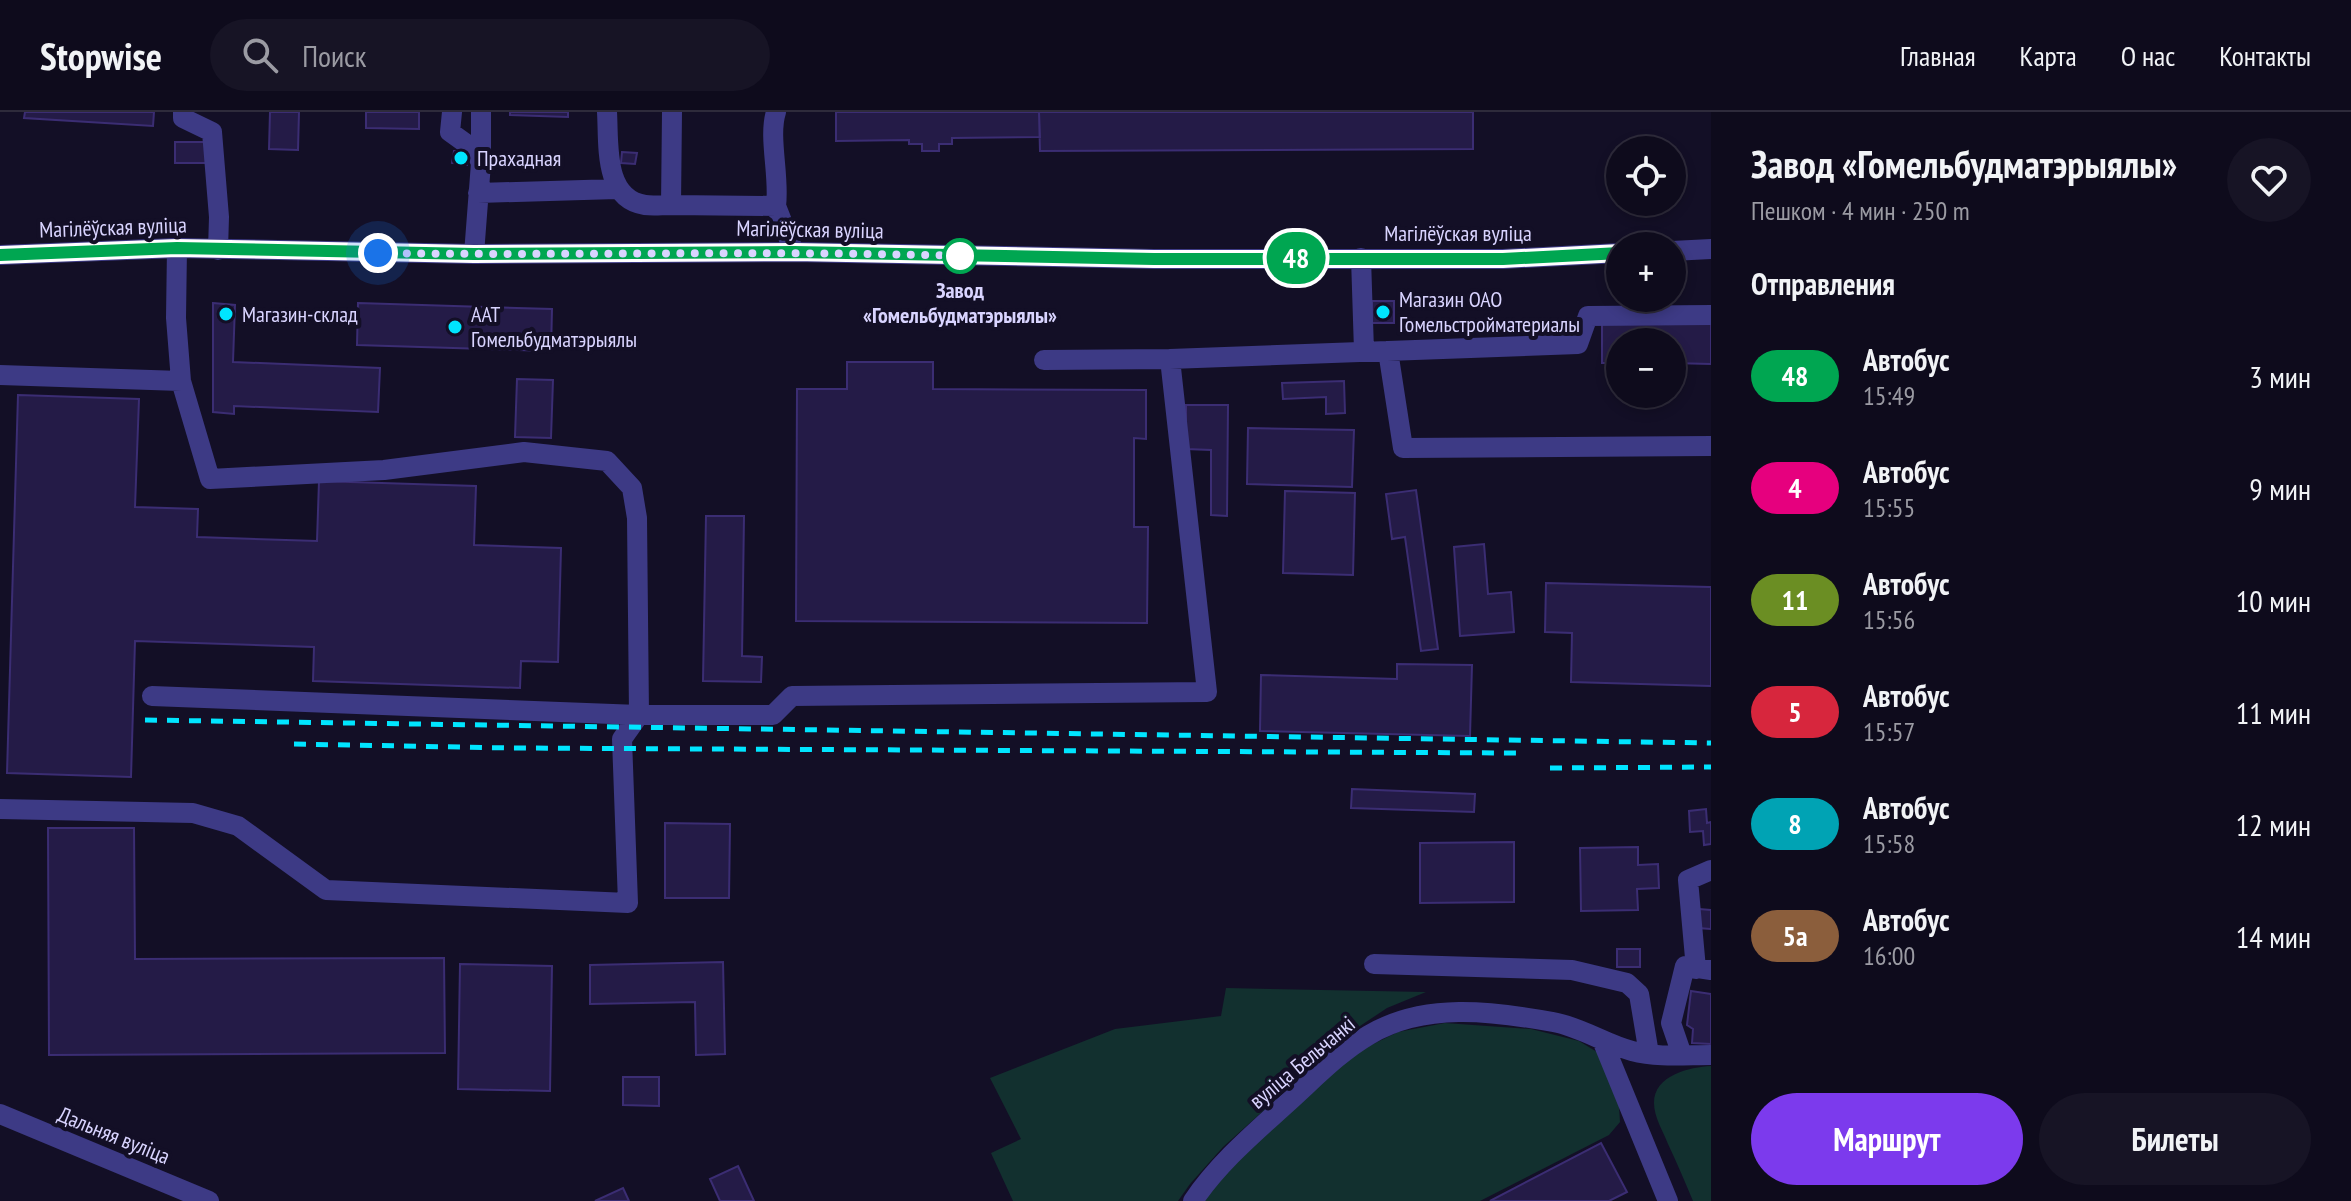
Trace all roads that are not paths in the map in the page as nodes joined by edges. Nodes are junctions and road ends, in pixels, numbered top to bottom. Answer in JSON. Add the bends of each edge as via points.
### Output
{"nodes":[{"id":1,"x":183,"y":112,"type":"edge"},
{"id":2,"x":452,"y":112,"type":"edge"},
{"id":3,"x":481,"y":112,"type":"edge"},
{"id":4,"x":607,"y":112,"type":"edge"},
{"id":5,"x":672,"y":112,"type":"edge"},
{"id":6,"x":776,"y":112,"type":"edge"},
{"id":7,"x":481,"y":163,"type":"junction"},
{"id":8,"x":617,"y":189,"type":"junction"},
{"id":9,"x":478,"y":193,"type":"junction"},
{"id":10,"x":671,"y":205,"type":"junction"},
{"id":11,"x":776,"y":206,"type":"junction"},
{"id":12,"x":177,"y":248,"type":"junction"},
{"id":13,"x":1711,"y":249,"type":"edge"},
{"id":14,"x":218,"y":250,"type":"junction"},
{"id":15,"x":1686,"y":250,"type":"edge"},
{"id":16,"x":794,"y":252,"type":"junction"},
{"id":17,"x":474,"y":254,"type":"junction"},
{"id":18,"x":1606,"y":254,"type":"edge"},
{"id":19,"x":0,"y":255,"type":"edge"},
{"id":20,"x":1361,"y":258,"type":"junction"},
{"id":21,"x":1711,"y":315,"type":"edge"},
{"id":22,"x":1364,"y":351,"type":"junction"},
{"id":23,"x":1388,"y":351,"type":"junction"},
{"id":24,"x":1170,"y":359,"type":"junction"},
{"id":25,"x":1044,"y":360,"type":"dead end"},
{"id":26,"x":0,"y":375,"type":"edge"},
{"id":27,"x":181,"y":381,"type":"junction"},
{"id":28,"x":1711,"y":446,"type":"edge"},
{"id":29,"x":152,"y":696,"type":"dead end"},
{"id":30,"x":639,"y":715,"type":"junction"},
{"id":31,"x":0,"y":809,"type":"edge"},
{"id":32,"x":1711,"y":870,"type":"edge"},
{"id":33,"x":1374,"y":964,"type":"dead end"},
{"id":34,"x":1704,"y":969,"type":"edge"},
{"id":35,"x":1602,"y":1040,"type":"junction"},
{"id":36,"x":1649,"y":1054,"type":"junction"},
{"id":37,"x":1682,"y":1055,"type":"junction"},
{"id":38,"x":1711,"y":1055,"type":"edge"},
{"id":39,"x":0,"y":1114,"type":"edge"},
{"id":40,"x":209,"y":1201,"type":"edge"},
{"id":41,"x":1193,"y":1201,"type":"edge"},
{"id":42,"x":1668,"y":1201,"type":"edge"}],
"edges":[{"from":1,"to":14,"type":"street","via":[[183,118],[212,132]]},
{"from":2,"to":7,"type":"street","via":[[450,132],[475,150]]},
{"from":3,"to":7,"type":"street"},
{"from":4,"to":8,"type":"street"},
{"from":5,"to":10,"type":"street"},
{"from":6,"to":11,"type":"street"},
{"from":7,"to":9,"type":"street"},
{"from":8,"to":9,"type":"street"},
{"from":8,"to":10,"type":"street","via":[[627,200]]},
{"from":9,"to":17,"type":"street"},
{"from":10,"to":11,"type":"street"},
{"from":11,"to":16,"type":"street"},
{"from":12,"to":14,"type":"street","name":"Магілёўская вуліца"},
{"from":12,"to":19,"type":"street","name":"Магілёўская вуліца"},
{"from":12,"to":27,"type":"street"},
{"from":13,"to":15,"type":"street"},
{"from":14,"to":17,"type":"street","name":"Магілёўская вуліца"},
{"from":16,"to":17,"type":"street","name":"Магілёўская вуліца"},
{"from":16,"to":20,"type":"street","name":"Магілёўская вуліца"},
{"from":18,"to":20,"type":"street","name":"Магілёўская вуліца"},
{"from":20,"to":22,"type":"street"},
{"from":21,"to":23,"type":"street","via":[[1588,316],[1578,344]]},
{"from":22,"to":23,"type":"street"},
{"from":22,"to":24,"type":"street"},
{"from":23,"to":28,"type":"street","via":[[1403,448]]},
{"from":24,"to":25,"type":"street"},
{"from":24,"to":30,"type":"street","via":[[1207,692],[792,696],[773,715]]},
{"from":26,"to":27,"type":"street"},
{"from":27,"to":30,"type":"street","via":[[210,479],[384,470],[524,452],[607,461],[632,488],[637,518]]},
{"from":29,"to":30,"type":"street"},
{"from":30,"to":31,"type":"street","via":[[622,739],[628,903],[326,890],[238,826],[193,813]]},
{"from":32,"to":34,"type":"street","via":[[1688,880]]},
{"from":33,"to":36,"type":"street","via":[[1572,970],[1627,983],[1639,994]]},
{"from":34,"to":37,"type":"street","via":[[1685,966],[1671,1023]]},
{"from":35,"to":36,"type":"street","name":"вуліца Бельчанкі"},
{"from":35,"to":41,"type":"street","name":"вуліца Бельчанкі","via":[[1554,1022],[1470,1012],[1438,1012],[1390,1024],[1325,1069],[1237,1149]]},
{"from":35,"to":42,"type":"street"},
{"from":36,"to":37,"type":"street","name":"вуліца Бельчанкі"},
{"from":37,"to":38,"type":"street","name":"вуліца Бельчанкі"},
{"from":39,"to":40,"type":"street","name":"Дальняя вуліца"}]}
